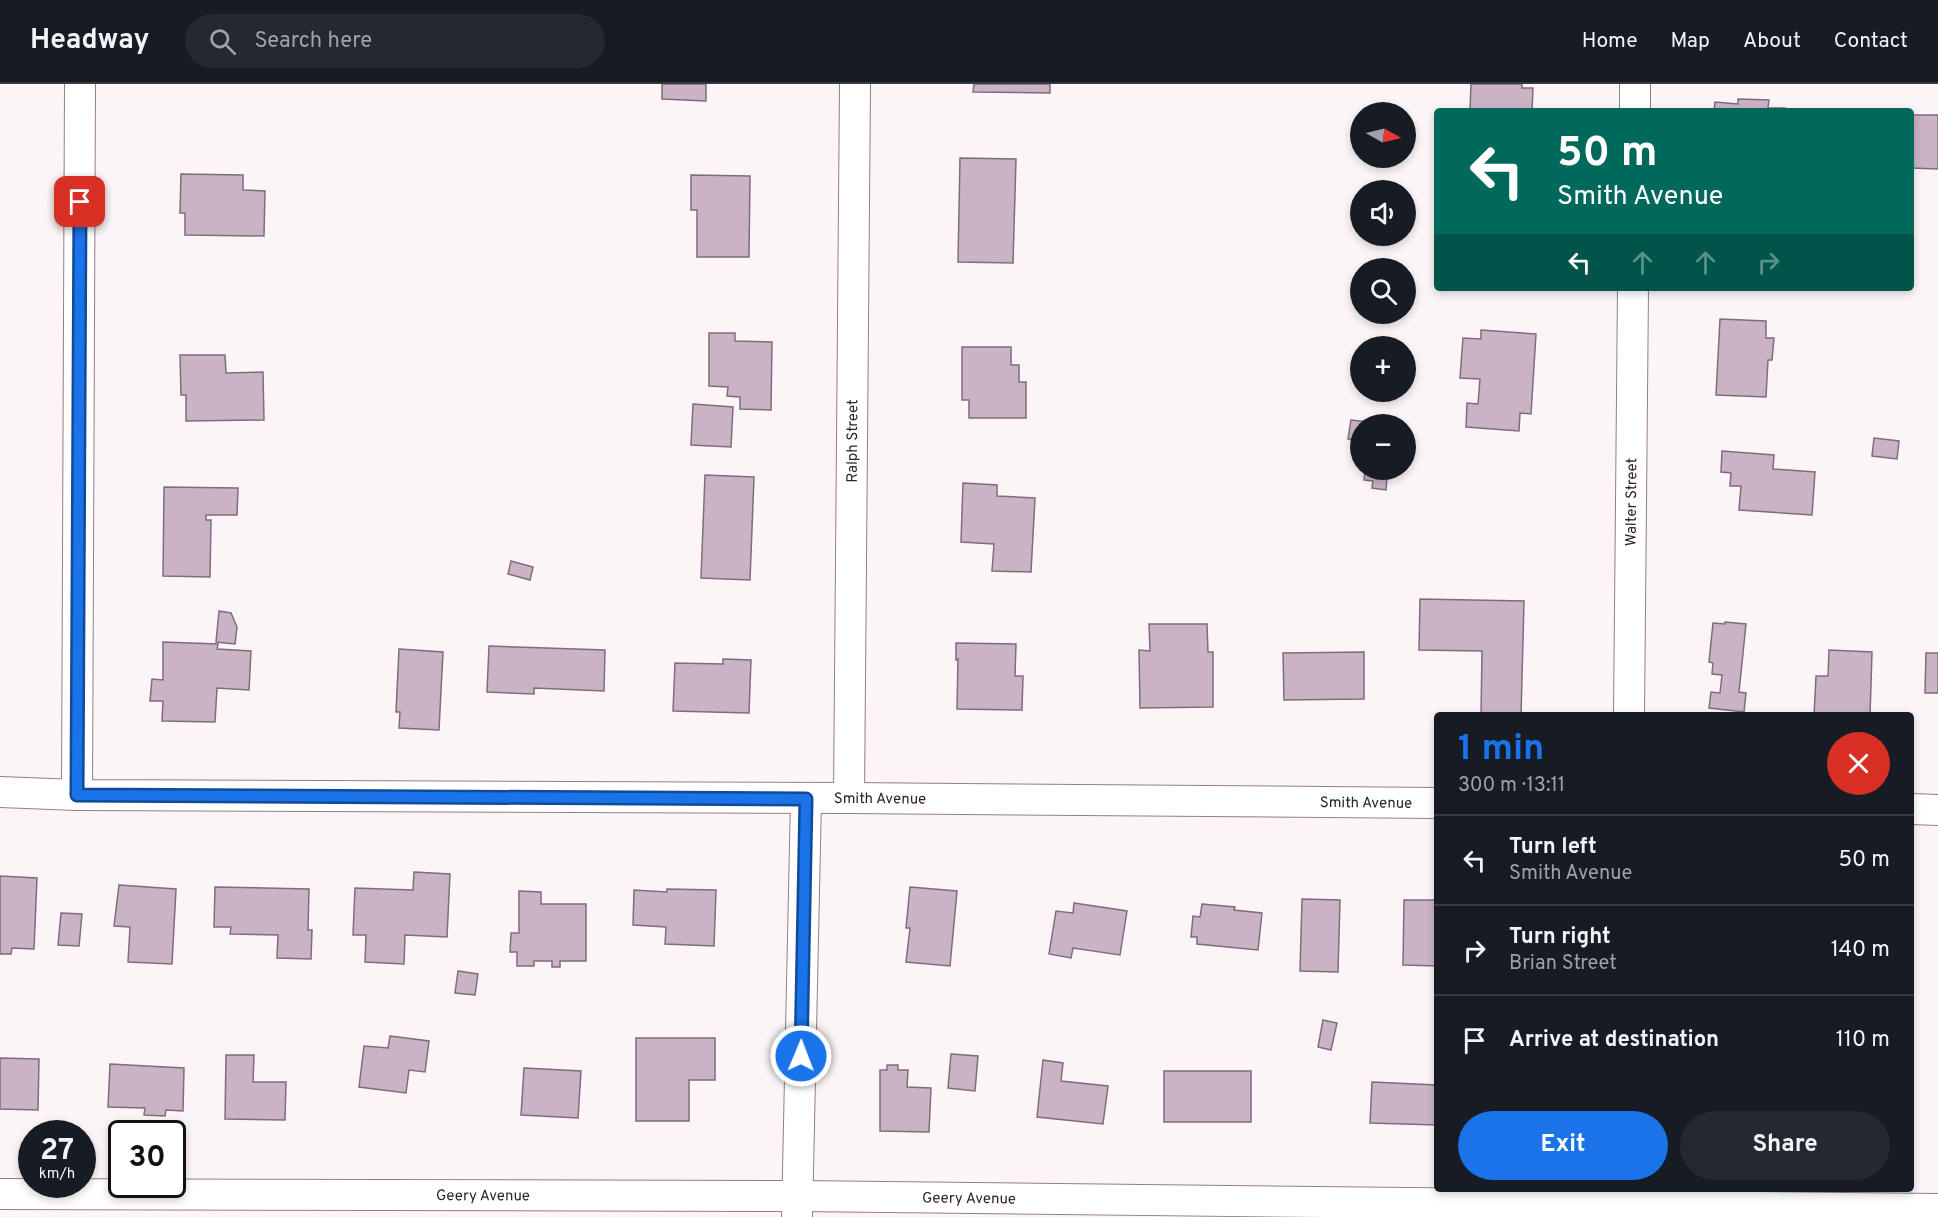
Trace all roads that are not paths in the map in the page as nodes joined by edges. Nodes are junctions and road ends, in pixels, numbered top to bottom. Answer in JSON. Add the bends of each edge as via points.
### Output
{"nodes":[{"id":1,"x":80,"y":84,"type":"edge"},
{"id":2,"x":855,"y":84,"type":"edge"},
{"id":3,"x":1635,"y":84,"type":"edge"},
{"id":4,"x":1635,"y":108,"type":"edge"},
{"id":5,"x":1633,"y":291,"type":"edge"},
{"id":6,"x":1629,"y":712,"type":"edge"},
{"id":7,"x":0,"y":792,"type":"edge"},
{"id":8,"x":77,"y":795,"type":"junction"},
{"id":9,"x":849,"y":798,"type":"junction"},
{"id":10,"x":806,"y":799,"type":"junction"},
{"id":11,"x":1434,"y":803,"type":"edge"},
{"id":12,"x":1914,"y":809,"type":"edge"},
{"id":13,"x":1938,"y":810,"type":"edge"},
{"id":14,"x":0,"y":1194,"type":"edge"},
{"id":15,"x":798,"y":1206,"type":"edge"},
{"id":16,"x":1938,"y":1209,"type":"edge"}],
"edges":[{"from":1,"to":8,"type":"street"},
{"from":2,"to":9,"type":"street","name":"Ralph Street"},
{"from":3,"to":4,"type":"street"},
{"from":5,"to":6,"type":"street","name":"Walter Street"},
{"from":7,"to":8,"type":"street","name":"Smith Avenue"},
{"from":8,"to":10,"type":"street","name":"Smith Avenue"},
{"from":9,"to":10,"type":"street","name":"Smith Avenue"},
{"from":9,"to":11,"type":"street","name":"Smith Avenue"},
{"from":10,"to":15,"type":"street"},
{"from":12,"to":13,"type":"street"},
{"from":14,"to":15,"type":"street","name":"Geery Avenue"},
{"from":15,"to":16,"type":"street","name":"Geery Avenue"}]}
